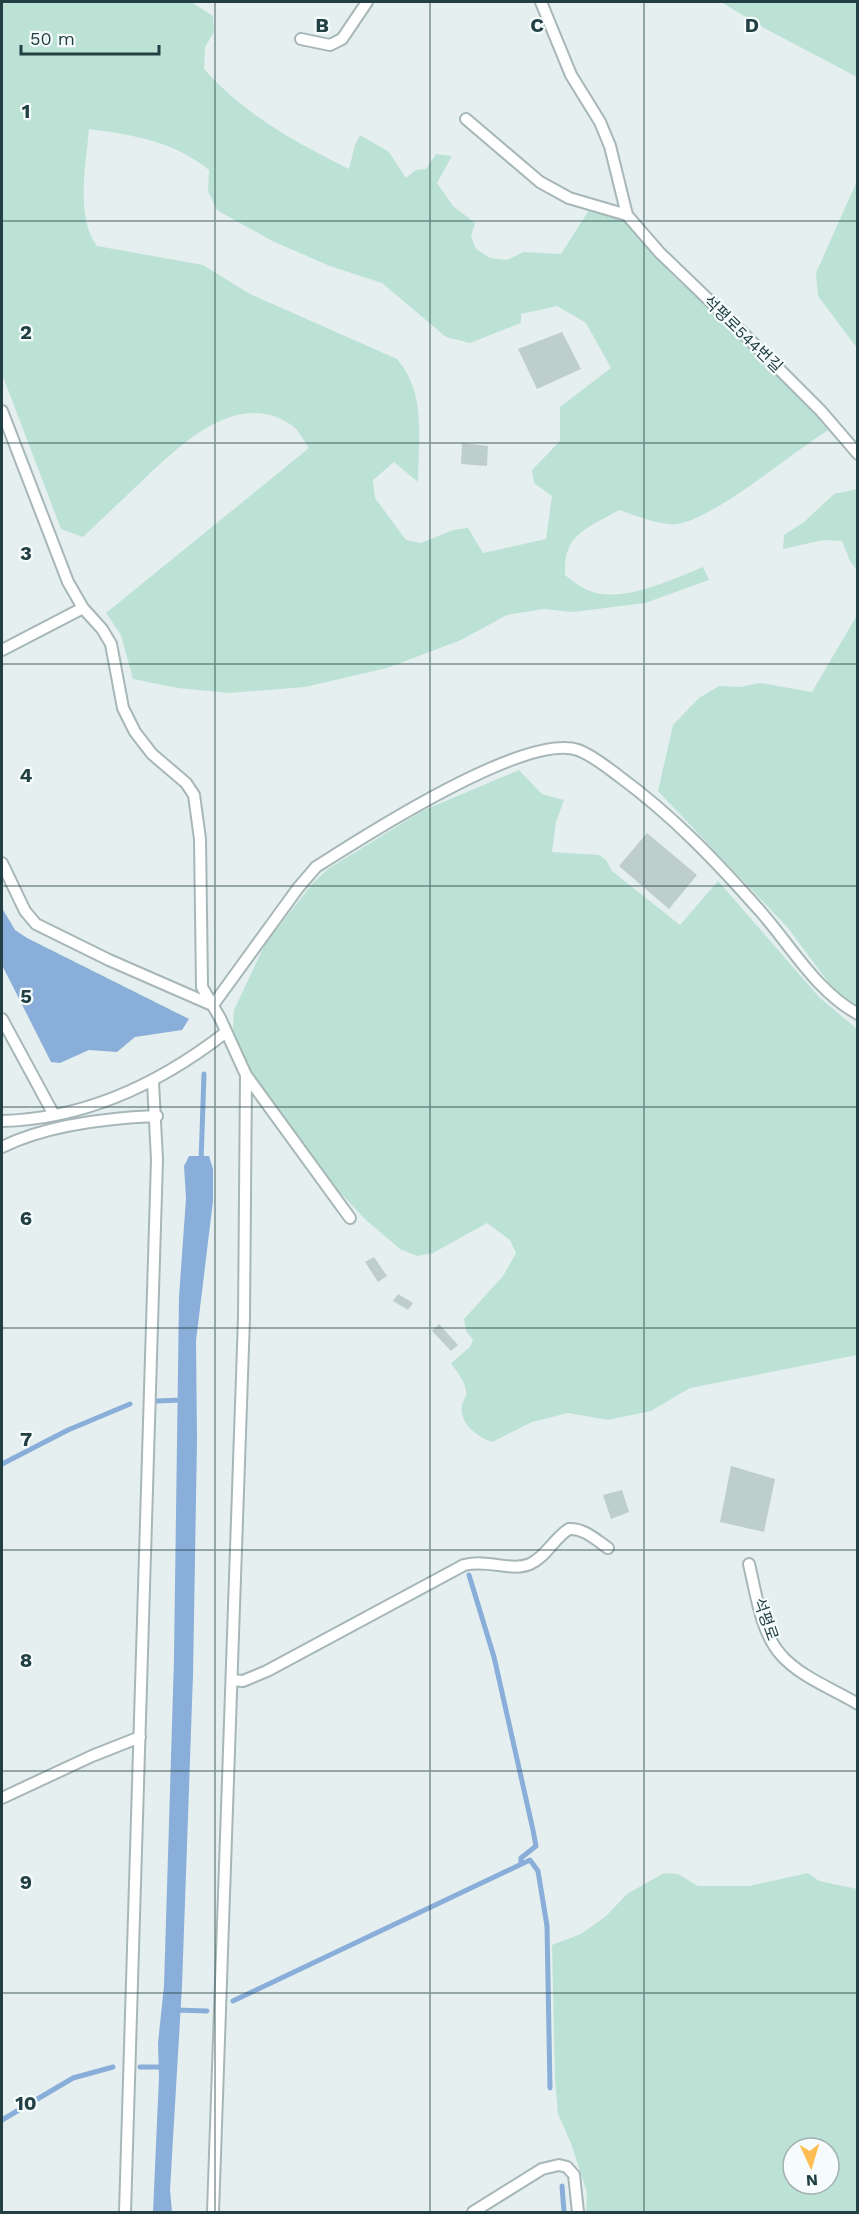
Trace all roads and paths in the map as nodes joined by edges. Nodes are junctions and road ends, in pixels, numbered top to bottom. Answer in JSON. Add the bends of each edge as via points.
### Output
{"nodes":[{"id":1,"x":367,"y":2,"type":"edge"},
{"id":2,"x":541,"y":2,"type":"edge"},
{"id":3,"x":301,"y":39,"type":"dead end"},
{"id":4,"x":465,"y":119,"type":"dead end"},
{"id":5,"x":627,"y":215,"type":"junction"},
{"id":6,"x":2,"y":411,"type":"edge"},
{"id":7,"x":858,"y":454,"type":"edge"},
{"id":8,"x":83,"y":608,"type":"junction"},
{"id":9,"x":2,"y":650,"type":"edge"},
{"id":10,"x":2,"y":863,"type":"edge"},
{"id":11,"x":213,"y":1005,"type":"junction"},
{"id":12,"x":858,"y":1014,"type":"edge"},
{"id":13,"x":2,"y":1019,"type":"edge"},
{"id":14,"x":225,"y":1034,"type":"junction"},
{"id":15,"x":246,"y":1074,"type":"junction"},
{"id":16,"x":153,"y":1082,"type":"junction"},
{"id":17,"x":54,"y":1114,"type":"junction"},
{"id":18,"x":157,"y":1116,"type":"junction"},
{"id":19,"x":2,"y":1121,"type":"edge"},
{"id":20,"x":2,"y":1147,"type":"edge"},
{"id":21,"x":350,"y":1218,"type":"dead end"},
{"id":22,"x":608,"y":1548,"type":"dead end"},
{"id":23,"x":748,"y":1564,"type":"dead end"},
{"id":24,"x":232,"y":1680,"type":"junction"},
{"id":25,"x":858,"y":1704,"type":"edge"},
{"id":26,"x":140,"y":1737,"type":"junction"},
{"id":27,"x":2,"y":1798,"type":"edge"},
{"id":28,"x":124,"y":2212,"type":"edge"},
{"id":29,"x":213,"y":2212,"type":"edge"},
{"id":30,"x":472,"y":2212,"type":"edge"},
{"id":31,"x":578,"y":2212,"type":"edge"}],
"edges":[{"from":1,"to":3,"type":"lane","via":[[342,39],[330,45]]},
{"from":2,"to":5,"type":"lane","name":"석평로544번길","via":[[571,75],[610,146]]},
{"from":4,"to":5,"type":"lane","via":[[540,182],[569,198]]},
{"from":5,"to":7,"type":"lane","name":"석평로544번길","via":[[660,253],[821,411]]},
{"from":6,"to":8,"type":"lane","via":[[51,543]]},
{"from":8,"to":9,"type":"lane"},
{"from":8,"to":11,"type":"lane","via":[[111,644],[123,708],[135,732],[194,795],[200,839],[200,971],[202,987]]},
{"from":10,"to":11,"type":"lane","via":[[25,911],[36,924]]},
{"from":11,"to":12,"type":"lane","via":[[316,867],[461,783],[551,748],[578,750],[662,808],[723,869],[826,990]]},
{"from":11,"to":14,"type":"lane"},
{"from":13,"to":17,"type":"lane"},
{"from":14,"to":15,"type":"lane"},
{"from":14,"to":16,"type":"lane"},
{"from":15,"to":21,"type":"lane"},
{"from":15,"to":24,"type":"lane","via":[[244,1318]]},
{"from":16,"to":17,"type":"lane","via":[[126,1095]]},
{"from":16,"to":18,"type":"lane"},
{"from":17,"to":19,"type":"lane"},
{"from":18,"to":20,"type":"lane","via":[[70,1127]]},
{"from":18,"to":26,"type":"lane"},
{"from":22,"to":24,"type":"lane","via":[[587,1533],[569,1529],[528,1565],[464,1565],[267,1671],[243,1681]]},
{"from":23,"to":25,"type":"lane","name":"석평로","via":[[770,1637],[781,1655],[798,1670]]},
{"from":24,"to":29,"type":"lane"},
{"from":26,"to":27,"type":"lane"},
{"from":26,"to":28,"type":"lane"},
{"from":30,"to":31,"type":"lane","via":[[542,2169],[559,2164],[574,2175]]}]}
